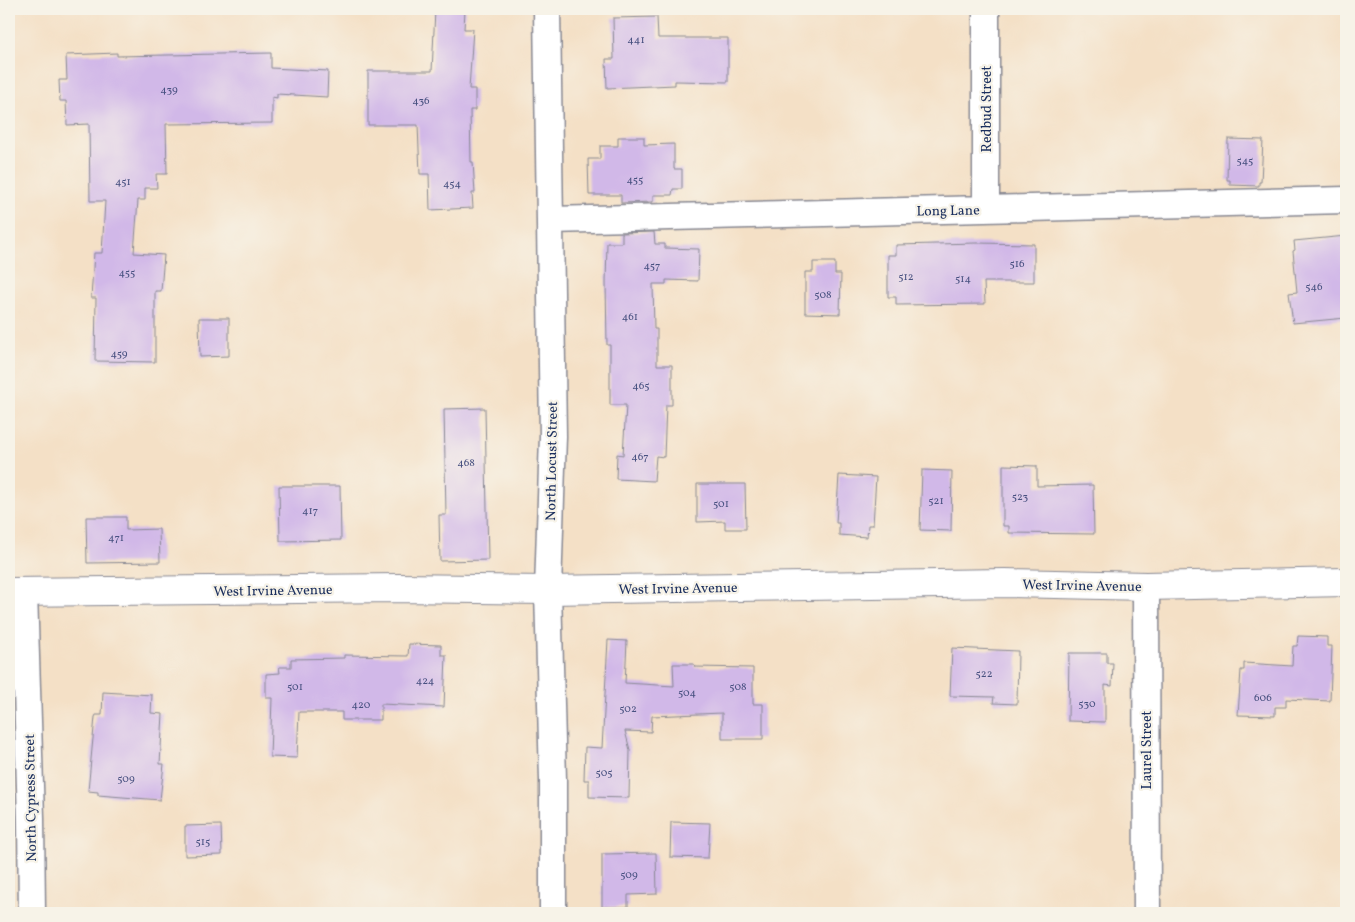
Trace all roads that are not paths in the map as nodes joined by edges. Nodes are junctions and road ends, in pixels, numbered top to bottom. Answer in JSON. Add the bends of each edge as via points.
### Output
{"nodes":[{"id":1,"x":547,"y":9,"type":"edge"},
{"id":2,"x":986,"y":9,"type":"edge"},
{"id":3,"x":1346,"y":200,"type":"edge"},
{"id":4,"x":986,"y":209,"type":"junction"},
{"id":5,"x":550,"y":220,"type":"junction"},
{"id":6,"x":1346,"y":582,"type":"edge"},
{"id":7,"x":1146,"y":586,"type":"junction"},
{"id":8,"x":548,"y":590,"type":"junction"},
{"id":9,"x":16,"y":592,"type":"edge"},
{"id":10,"x":32,"y":913,"type":"edge"},
{"id":11,"x":553,"y":913,"type":"edge"},
{"id":12,"x":1147,"y":913,"type":"edge"}],
"edges":[{"from":1,"to":5,"type":"street","name":"North Locust Street"},
{"from":2,"to":4,"type":"street","name":"Redbud Street"},
{"from":3,"to":4,"type":"street","name":"Long Lane"},
{"from":4,"to":5,"type":"street","name":"Long Lane"},
{"from":5,"to":8,"type":"street","name":"North Locust Street","via":[[553,436]]},
{"from":6,"to":7,"type":"street","name":"West Irvine Avenue"},
{"from":7,"to":8,"type":"street","name":"West Irvine Avenue","via":[[1005,583]]},
{"from":7,"to":12,"type":"street","name":"Laurel Street"},
{"from":8,"to":9,"type":"street","name":"West Irvine Avenue","via":[[399,588]]},
{"from":8,"to":11,"type":"street","name":"North Locust Street"},
{"from":9,"to":10,"type":"street","name":"North Cypress Street","via":[[31,818]]}]}
